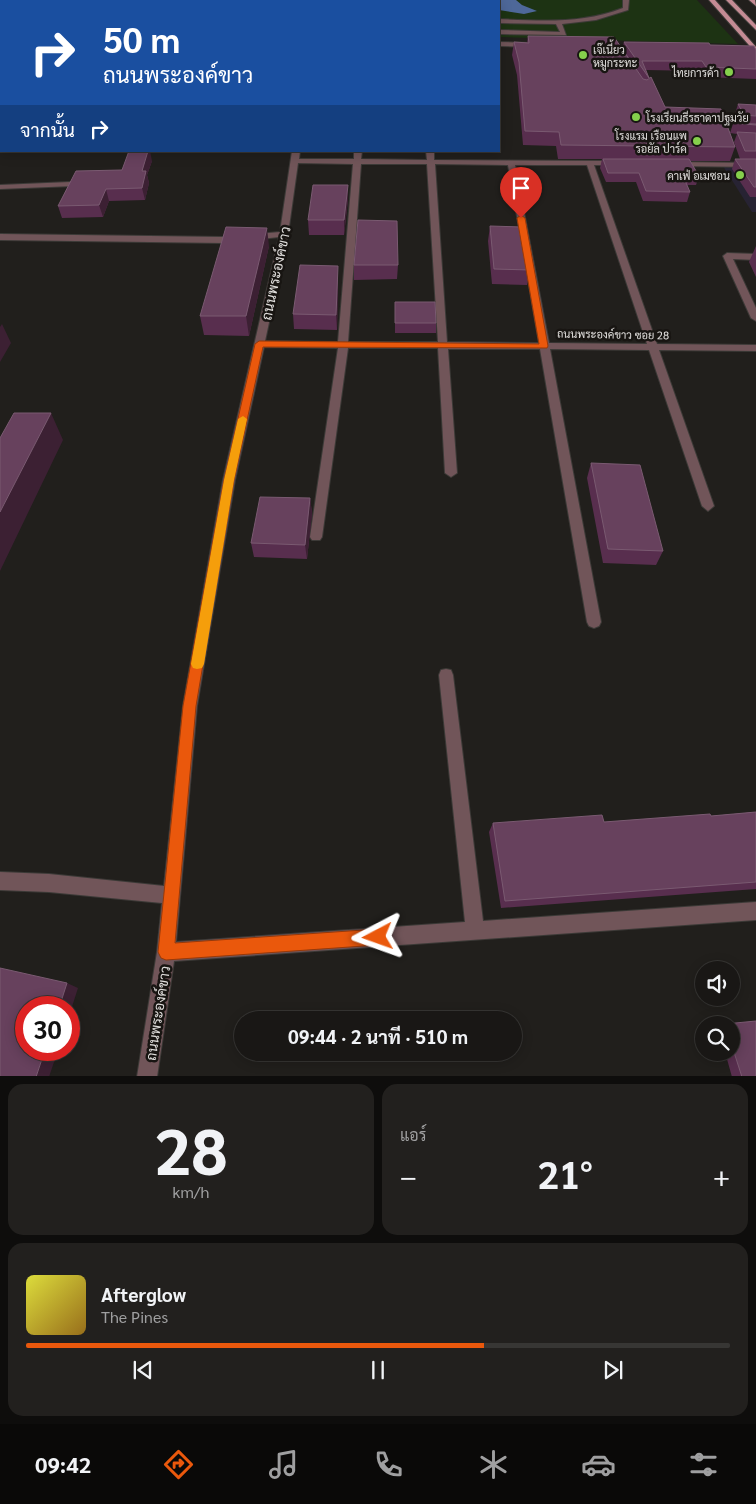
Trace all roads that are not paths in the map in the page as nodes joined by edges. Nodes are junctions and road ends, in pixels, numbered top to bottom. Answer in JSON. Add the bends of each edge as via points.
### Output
{"nodes":[{"id":1,"x":626,"y":0,"type":"edge"},
{"id":2,"x":712,"y":0,"type":"edge"},
{"id":3,"x":730,"y":0,"type":"edge"},
{"id":4,"x":752,"y":0,"type":"edge"},
{"id":5,"x":756,"y":3,"type":"edge"},
{"id":6,"x":748,"y":15,"type":"junction"},
{"id":7,"x":756,"y":18,"type":"edge"},
{"id":8,"x":500,"y":21,"type":"edge"},
{"id":9,"x":500,"y":25,"type":"edge"},
{"id":10,"x":559,"y":25,"type":"junction"},
{"id":11,"x":756,"y":28,"type":"edge"},
{"id":12,"x":500,"y":32,"type":"edge"},
{"id":13,"x":500,"y":44,"type":"edge"},
{"id":14,"x":535,"y":45,"type":"edge"},
{"id":15,"x":746,"y":50,"type":"edge"},
{"id":16,"x":756,"y":50,"type":"edge"},
{"id":17,"x":358,"y":152,"type":"edge"},
{"id":18,"x":430,"y":152,"type":"edge"},
{"id":19,"x":293,"y":155,"type":"edge"},
{"id":20,"x":734,"y":155,"type":"edge"},
{"id":21,"x":358,"y":162,"type":"junction"},
{"id":22,"x":431,"y":162,"type":"junction"},
{"id":23,"x":511,"y":162,"type":"junction"},
{"id":24,"x":590,"y":163,"type":"junction"},
{"id":25,"x":627,"y":163,"type":"edge"},
{"id":26,"x":664,"y":164,"type":"edge"},
{"id":27,"x":738,"y":164,"type":"junction"},
{"id":28,"x":756,"y":165,"type":"edge"},
{"id":29,"x":70,"y":184,"type":"edge"},
{"id":30,"x":0,"y":187,"type":"edge"},
{"id":31,"x":284,"y":234,"type":"junction"},
{"id":32,"x":0,"y":237,"type":"edge"},
{"id":33,"x":756,"y":257,"type":"edge"},
{"id":34,"x":756,"y":318,"type":"edge"},
{"id":35,"x":259,"y":344,"type":"junction"},
{"id":36,"x":343,"y":345,"type":"junction"},
{"id":37,"x":443,"y":346,"type":"junction"},
{"id":38,"x":544,"y":346,"type":"junction"},
{"id":39,"x":654,"y":347,"type":"junction"},
{"id":40,"x":756,"y":348,"type":"edge"},
{"id":41,"x":451,"y":473,"type":"dead end"},
{"id":42,"x":708,"y":506,"type":"dead end"},
{"id":43,"x":316,"y":536,"type":"dead end"},
{"id":44,"x":594,"y":622,"type":"dead end"},
{"id":45,"x":446,"y":675,"type":"dead end"},
{"id":46,"x":0,"y":881,"type":"edge"},
{"id":47,"x":172,"y":895,"type":"junction"},
{"id":48,"x":756,"y":911,"type":"edge"},
{"id":49,"x":475,"y":930,"type":"junction"},
{"id":50,"x":166,"y":952,"type":"junction"},
{"id":51,"x":147,"y":1076,"type":"edge"}],
"edges":[{"from":1,"to":10,"type":"street","via":[[626,9],[602,18]]},
{"from":2,"to":16,"type":"main road"},
{"from":3,"to":6,"type":"main road"},
{"from":4,"to":5,"type":"main road"},
{"from":6,"to":7,"type":"main road"},
{"from":6,"to":11,"type":"main road"},
{"from":8,"to":10,"type":"street"},
{"from":9,"to":10,"type":"street"},
{"from":10,"to":12,"type":"street","via":[[564,34]]},
{"from":13,"to":14,"type":"street"},
{"from":15,"to":16,"type":"street"},
{"from":17,"to":21,"type":"street"},
{"from":18,"to":22,"type":"street"},
{"from":19,"to":21,"type":"street"},
{"from":19,"to":31,"type":"street","name":"ถนนพระองค์ขาว"},
{"from":20,"to":27,"type":"street"},
{"from":21,"to":22,"type":"street"},
{"from":21,"to":36,"type":"street"},
{"from":22,"to":23,"type":"street"},
{"from":22,"to":37,"type":"street"},
{"from":23,"to":24,"type":"street"},
{"from":23,"to":38,"type":"street"},
{"from":24,"to":25,"type":"street"},
{"from":24,"to":39,"type":"street"},
{"from":26,"to":27,"type":"street"},
{"from":27,"to":28,"type":"street"},
{"from":29,"to":30,"type":"street"},
{"from":31,"to":32,"type":"street","via":[[224,240]]},
{"from":31,"to":35,"type":"street","name":"ถนนพระองค์ขาว"},
{"from":33,"to":34,"type":"street","via":[[727,256]]},
{"from":35,"to":36,"type":"street","name":"ถนนพระองค์ขาว ซอย 28"},
{"from":35,"to":47,"type":"street","name":"ถนนพระองค์ขาว","via":[[229,480],[190,706]]},
{"from":36,"to":37,"type":"street","name":"ถนนพระองค์ขาว ซอย 28"},
{"from":36,"to":43,"type":"street"},
{"from":37,"to":38,"type":"street","name":"ถนนพระองค์ขาว ซอย 28"},
{"from":37,"to":41,"type":"street"},
{"from":38,"to":39,"type":"street","name":"ถนนพระองค์ขาว ซอย 28"},
{"from":38,"to":44,"type":"street"},
{"from":39,"to":40,"type":"street","name":"ถนนพระองค์ขาว ซอย 28"},
{"from":39,"to":42,"type":"street"},
{"from":45,"to":49,"type":"street"},
{"from":46,"to":47,"type":"street"},
{"from":47,"to":50,"type":"street","name":"ถนนพระองค์ขาว"},
{"from":48,"to":49,"type":"street"},
{"from":49,"to":50,"type":"street"},
{"from":50,"to":51,"type":"street","name":"ถนนพระองค์ขาว"}]}
